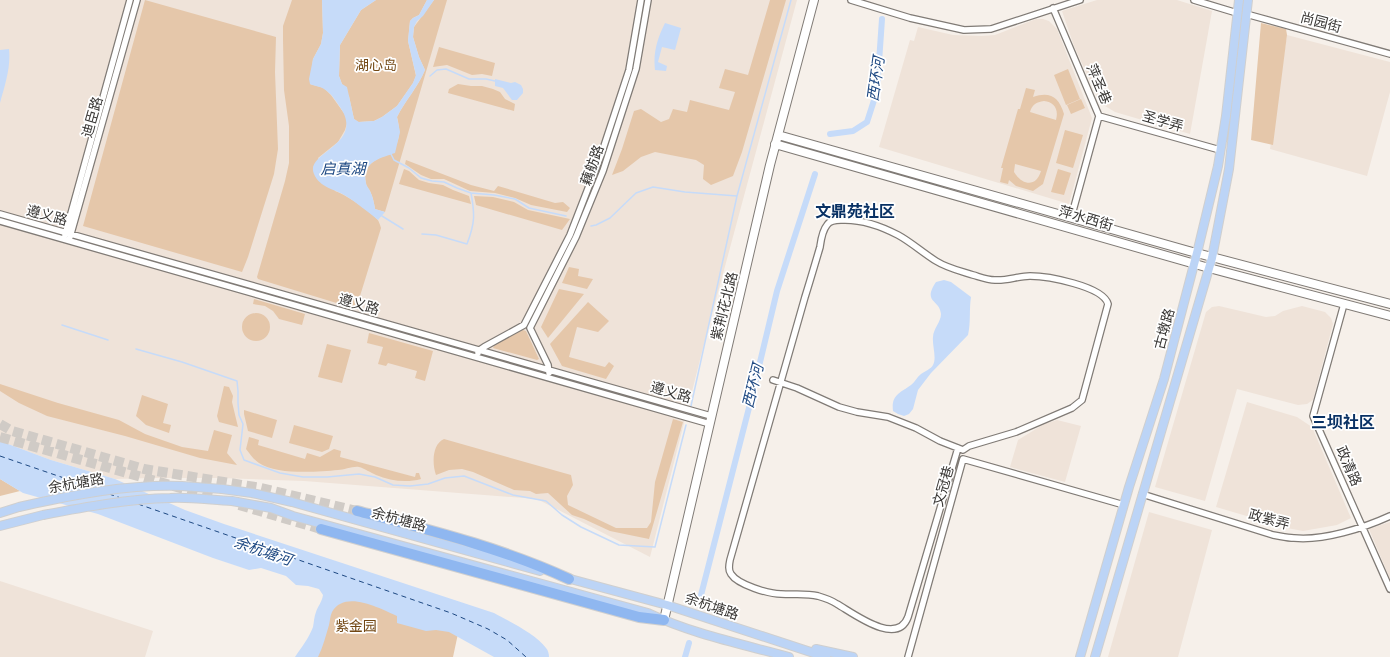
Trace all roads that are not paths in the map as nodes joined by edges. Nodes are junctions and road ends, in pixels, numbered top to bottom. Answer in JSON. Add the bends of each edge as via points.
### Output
{"nodes":[{"id":1,"x":130,"y":0,"type":"edge"},
{"id":2,"x":137,"y":0,"type":"edge"},
{"id":3,"x":641,"y":0,"type":"edge"},
{"id":4,"x":648,"y":0,"type":"edge"},
{"id":5,"x":814,"y":0,"type":"edge"},
{"id":6,"x":851,"y":0,"type":"edge"},
{"id":7,"x":1080,"y":0,"type":"edge"},
{"id":8,"x":1194,"y":0,"type":"edge"},
{"id":9,"x":1238,"y":0,"type":"edge"},
{"id":10,"x":1248,"y":0,"type":"edge"},
{"id":11,"x":1053,"y":8,"type":"junction"},
{"id":12,"x":1237,"y":13,"type":"junction"},
{"id":13,"x":1246,"y":14,"type":"junction"},
{"id":14,"x":1390,"y":54,"type":"edge"},
{"id":15,"x":1099,"y":116,"type":"junction"},
{"id":16,"x":778,"y":135,"type":"junction"},
{"id":17,"x":776,"y":144,"type":"junction"},
{"id":18,"x":1220,"y":150,"type":"junction"},
{"id":19,"x":0,"y":214,"type":"edge"},
{"id":20,"x":1070,"y":218,"type":"junction"},
{"id":21,"x":0,"y":221,"type":"edge"},
{"id":22,"x":68,"y":233,"type":"junction"},
{"id":23,"x":66,"y":240,"type":"junction"},
{"id":24,"x":136,"y":253,"type":"junction"},
{"id":25,"x":1197,"y":254,"type":"junction"},
{"id":26,"x":1212,"y":258,"type":"junction"},
{"id":27,"x":134,"y":259,"type":"junction"},
{"id":28,"x":1195,"y":263,"type":"junction"},
{"id":29,"x":1209,"y":268,"type":"junction"},
{"id":30,"x":1344,"y":304,"type":"junction"},
{"id":31,"x":1390,"y":304,"type":"edge"},
{"id":32,"x":1390,"y":316,"type":"edge"},
{"id":33,"x":527,"y":327,"type":"junction"},
{"id":34,"x":478,"y":351,"type":"junction"},
{"id":35,"x":476,"y":357,"type":"junction"},
{"id":36,"x":550,"y":371,"type":"junction"},
{"id":37,"x":548,"y":378,"type":"junction"},
{"id":38,"x":772,"y":380,"type":"dead end"},
{"id":39,"x":781,"y":383,"type":"junction"},
{"id":40,"x":711,"y":420,"type":"junction"},
{"id":41,"x":958,"y":448,"type":"junction"},
{"id":42,"x":1142,"y":494,"type":"junction"},
{"id":43,"x":1124,"y":505,"type":"junction"},
{"id":44,"x":357,"y":511,"type":"tunnel mouth"},
{"id":45,"x":0,"y":512,"type":"edge"},
{"id":46,"x":1390,"y":516,"type":"edge"},
{"id":47,"x":0,"y":526,"type":"edge"},
{"id":48,"x":1363,"y":526,"type":"junction"},
{"id":49,"x":321,"y":529,"type":"tunnel mouth"},
{"id":50,"x":569,"y":579,"type":"junction"},
{"id":51,"x":1390,"y":589,"type":"edge"},
{"id":52,"x":667,"y":605,"type":"junction"},
{"id":53,"x":664,"y":620,"type":"junction"},
{"id":54,"x":784,"y":642,"type":"junction"},
{"id":55,"x":783,"y":656,"type":"edge"},
{"id":56,"x":789,"y":657,"type":"edge"},
{"id":57,"x":826,"y":657,"type":"edge"},
{"id":58,"x":853,"y":657,"type":"edge"},
{"id":59,"x":908,"y":657,"type":"edge"},
{"id":60,"x":1080,"y":657,"type":"edge"},
{"id":61,"x":1096,"y":657,"type":"edge"}],
"edges":[{"from":1,"to":22,"type":"street","name":"迪臣路"},
{"from":2,"to":22,"type":"street","name":"迪臣路"},
{"from":3,"to":33,"type":"street","name":"藕舫路","via":[[629,70],[596,167],[570,235]]},
{"from":4,"to":33,"type":"street","name":"藕舫路","via":[[636,69],[603,171],[576,237]]},
{"from":5,"to":16,"type":"main road","name":"紫荆花北路"},
{"from":6,"to":11,"type":"street","via":[[910,18],[964,30],[991,29]]},
{"from":7,"to":11,"type":"street"},
{"from":8,"to":12,"type":"street"},
{"from":9,"to":12,"type":"main road","name":"古墩路"},
{"from":10,"to":13,"type":"main road","name":"古墩路"},
{"from":11,"to":15,"type":"street","name":"萍圣巷"},
{"from":12,"to":18,"type":"main road","name":"古墩路"},
{"from":13,"to":14,"type":"street","name":"尚园街"},
{"from":13,"to":26,"type":"main road","name":"古墩路","via":[[1229,169]]},
{"from":15,"to":18,"type":"street","name":"圣学弄"},
{"from":15,"to":20,"type":"street","name":"萍圣巷"},
{"from":16,"to":17,"type":"main road","name":"紫荆花北路"},
{"from":16,"to":20,"type":"main road","name":"萍水西街"},
{"from":17,"to":28,"type":"main road","name":"萍水西街"},
{"from":17,"to":40,"type":"main road","name":"紫荆花北路"},
{"from":18,"to":25,"type":"main road","name":"古墩路"},
{"from":19,"to":22,"type":"street","name":"遵义路"},
{"from":20,"to":25,"type":"main road","name":"萍水西街"},
{"from":21,"to":23,"type":"street","name":"遵义路"},
{"from":22,"to":23,"type":"street","name":"迪臣路"},
{"from":22,"to":24,"type":"street","name":"遵义路"},
{"from":23,"to":27,"type":"street","name":"遵义路"},
{"from":24,"to":27,"type":"street"},
{"from":24,"to":34,"type":"street","name":"遵义路"},
{"from":25,"to":26,"type":"main road","name":"萍水西街"},
{"from":25,"to":28,"type":"main road","name":"古墩路"},
{"from":26,"to":29,"type":"main road","name":"古墩路"},
{"from":26,"to":31,"type":"main road","name":"萍水西街"},
{"from":27,"to":35,"type":"street","name":"遵义路"},
{"from":28,"to":29,"type":"main road","name":"萍水西街"},
{"from":28,"to":43,"type":"main road","name":"古墩路","via":[[1164,378]]},
{"from":29,"to":30,"type":"main road","name":"萍水西街"},
{"from":29,"to":42,"type":"main road","name":"古墩路"},
{"from":30,"to":32,"type":"main road","name":"萍水西街"},
{"from":30,"to":48,"type":"street","name":"政清路","via":[[1313,416]]},
{"from":33,"to":34,"type":"street"},
{"from":33,"to":36,"type":"street"},
{"from":34,"to":35,"type":"street"},
{"from":34,"to":36,"type":"street","name":"遵义路"},
{"from":35,"to":37,"type":"street","name":"遵义路"},
{"from":36,"to":37,"type":"street"},
{"from":36,"to":40,"type":"street","name":"遵义路"},
{"from":37,"to":40,"type":"street","name":"遵义路"},
{"from":38,"to":39,"type":"street"},
{"from":39,"to":41,"type":"street","via":[[839,407],[888,417]]},
{"from":39,"to":41,"type":"street","via":[[729,565],[733,576],[756,589],[780,594],[817,596],[828,599],[858,618],[880,627],[900,628],[908,617]]},
{"from":39,"to":41,"type":"street","via":[[824,230],[832,221],[851,220],[873,224],[898,235],[938,262],[990,280],[1005,281],[1022,276],[1048,278],[1074,283],[1104,296],[1108,304],[1082,400],[1072,408],[1016,432],[963,450]]},
{"from":40,"to":52,"type":"main road","name":"紫荆花北路"},
{"from":42,"to":48,"type":"street","name":"政紫弄","via":[[1273,535],[1295,539],[1329,536]]},
{"from":42,"to":61,"type":"main road","name":"古墩路"},
{"from":43,"to":59,"type":"street","name":"文冠巷","via":[[963,459]]},
{"from":43,"to":60,"type":"main road","name":"古墩路"},
{"from":44,"to":50,"type":"highway","via":[[485,546]]},
{"from":45,"to":50,"type":"main road","name":"余杭塘路","bridge":true,"via":[[61,498],[121,489],[181,486],[222,489],[292,502]]},
{"from":46,"to":48,"type":"street","name":"政紫弄"},
{"from":47,"to":53,"type":"main road","name":"余杭塘路","bridge":true,"via":[[85,507],[134,500],[172,497],[232,501],[271,508],[648,613]]},
{"from":48,"to":51,"type":"street","name":"政清路"},
{"from":49,"to":53,"type":"highway","via":[[640,617]]},
{"from":50,"to":52,"type":"main road","name":"余杭塘路"},
{"from":52,"to":53,"type":"main road","name":"紫荆花北路"},
{"from":52,"to":54,"type":"main road","name":"余杭塘路"},
{"from":53,"to":55,"type":"main road","name":"余杭塘路"},
{"from":54,"to":57,"type":"main road","name":"余杭塘路"},
{"from":54,"to":58,"type":"main road","name":"余杭塘路"},
{"from":55,"to":56,"type":"main road","name":"余杭塘路"}]}
